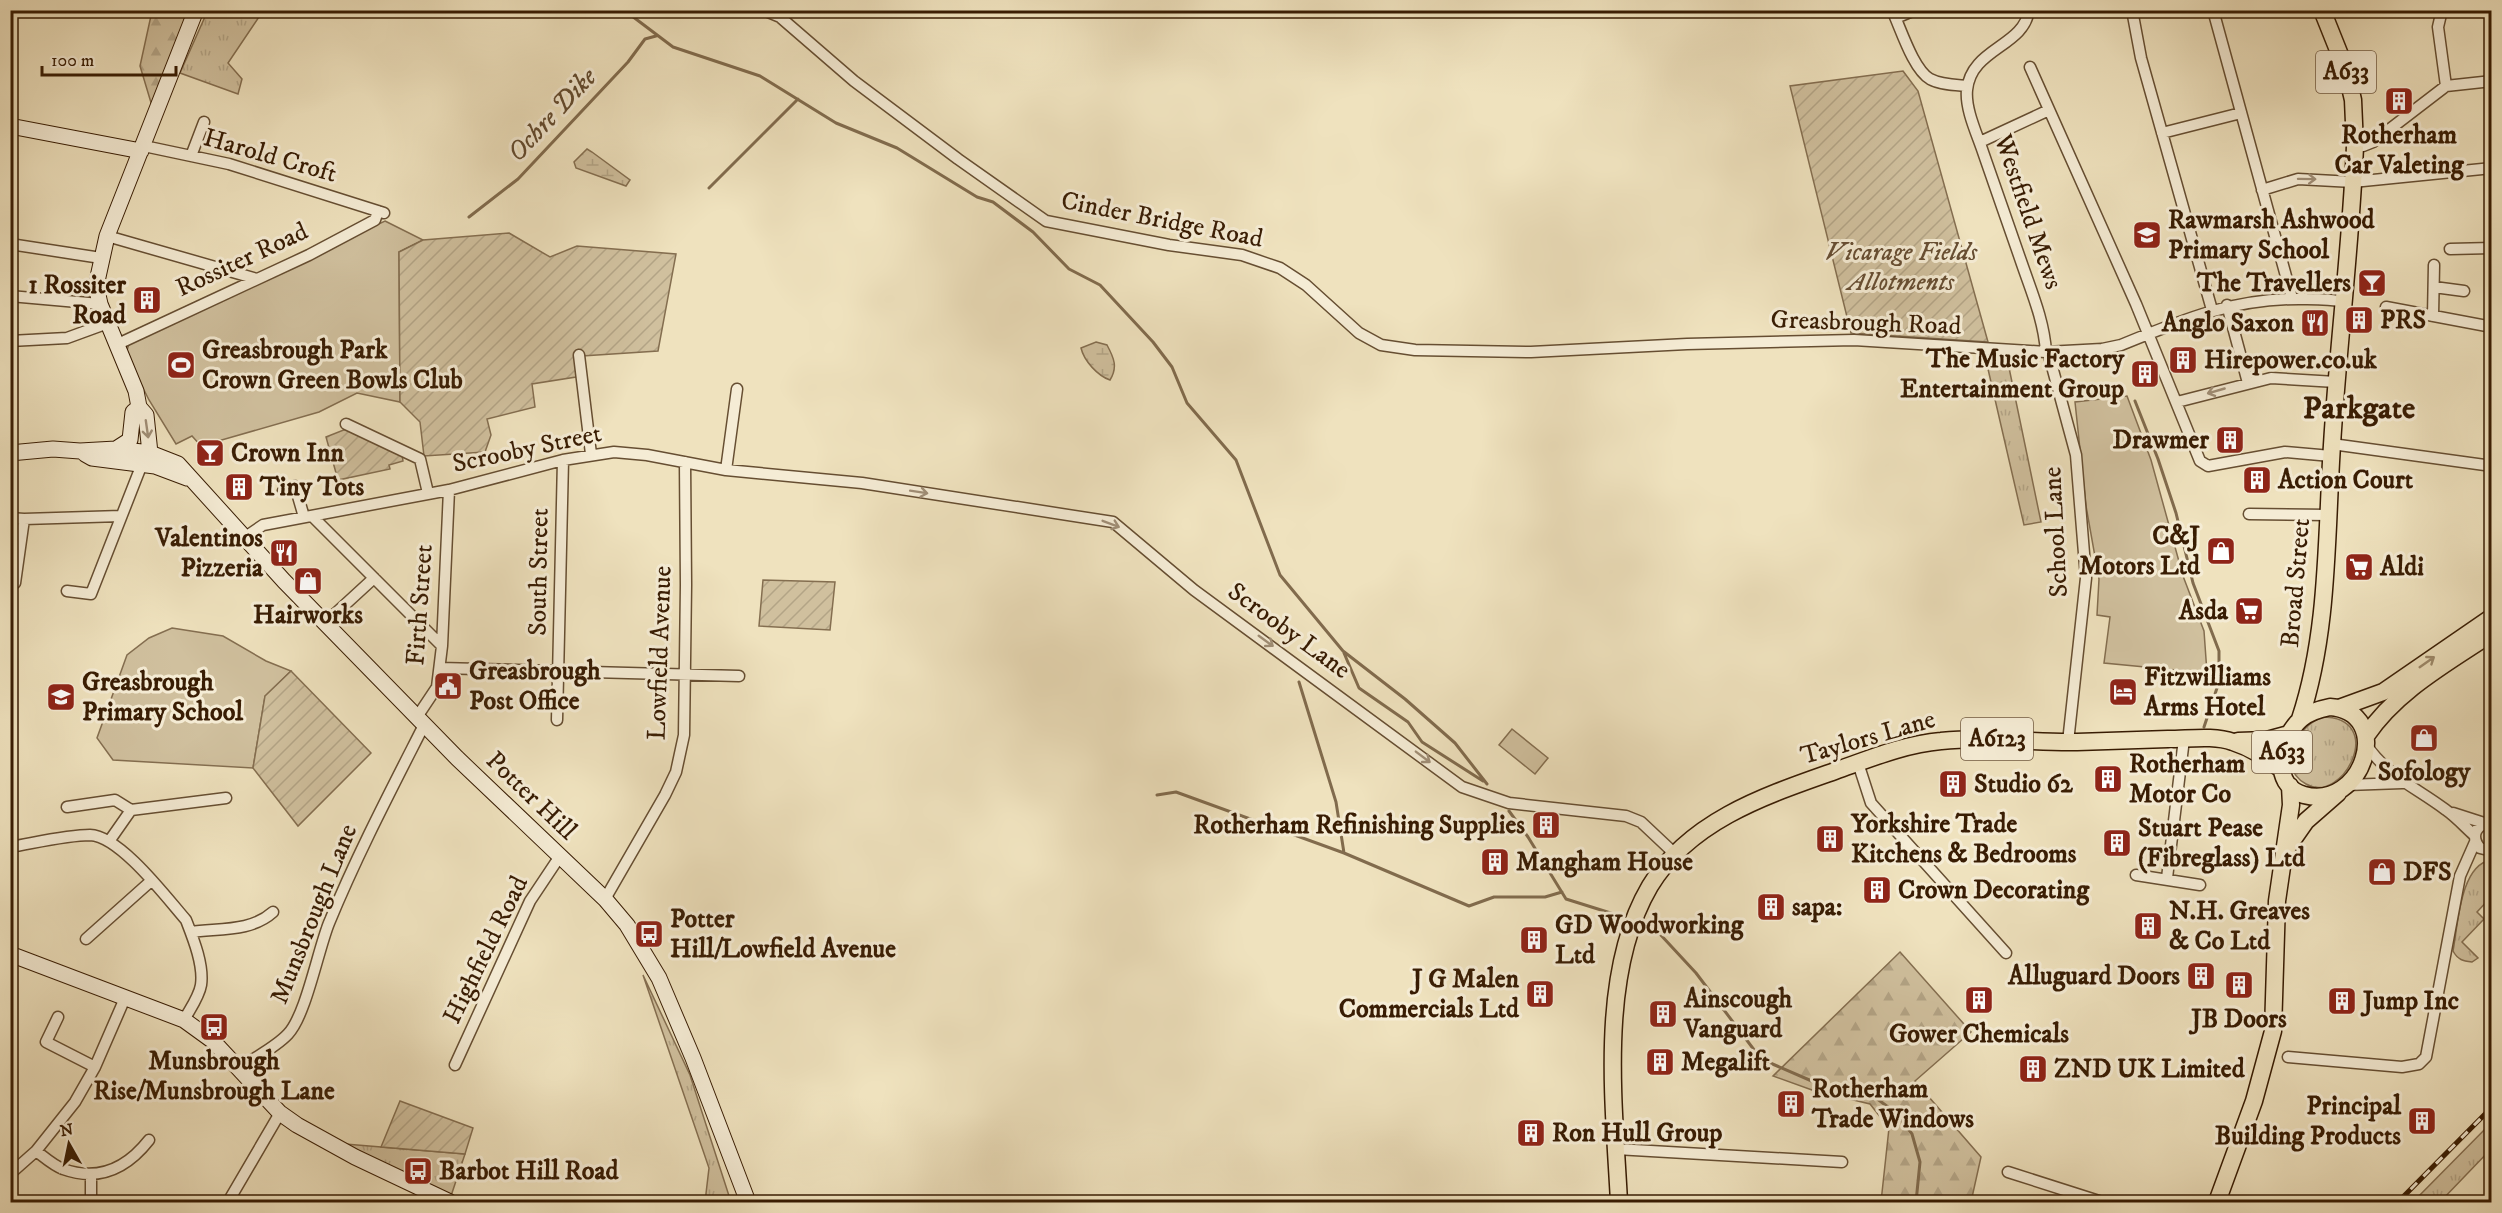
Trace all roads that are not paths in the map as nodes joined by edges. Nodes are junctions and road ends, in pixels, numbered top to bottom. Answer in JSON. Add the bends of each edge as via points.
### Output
{"nodes":[{"id":1,"x":196,"y":10,"type":"edge"},
{"id":2,"x":763,"y":10,"type":"edge"},
{"id":3,"x":1916,"y":10,"type":"edge"},
{"id":4,"x":2029,"y":10,"type":"edge"},
{"id":5,"x":2132,"y":10,"type":"edge"},
{"id":6,"x":2212,"y":10,"type":"edge"},
{"id":7,"x":2322,"y":10,"type":"edge"},
{"id":8,"x":2442,"y":10,"type":"edge"},
{"id":9,"x":1894,"y":14,"type":"edge"},
{"id":10,"x":2030,"y":67,"type":"dead end"},
{"id":11,"x":2492,"y":81,"type":"edge"},
{"id":12,"x":1967,"y":86,"type":"junction"},
{"id":13,"x":2446,"y":86,"type":"junction"},
{"id":14,"x":2049,"y":110,"type":"junction"},
{"id":15,"x":2241,"y":113,"type":"junction"},
{"id":16,"x":204,"y":122,"type":"dead end"},
{"id":17,"x":10,"y":126,"type":"edge"},
{"id":18,"x":2162,"y":132,"type":"junction"},
{"id":19,"x":2354,"y":141,"type":"junction"},
{"id":20,"x":1980,"y":142,"type":"junction"},
{"id":21,"x":143,"y":149,"type":"junction"},
{"id":22,"x":190,"y":156,"type":"junction"},
{"id":23,"x":2492,"y":168,"type":"edge"},
{"id":24,"x":2354,"y":182,"type":"junction"},
{"id":25,"x":2262,"y":190,"type":"junction"},
{"id":26,"x":381,"y":212,"type":"joint"},
{"id":27,"x":107,"y":236,"type":"junction"},
{"id":28,"x":10,"y":244,"type":"edge"},
{"id":29,"x":2492,"y":248,"type":"edge"},
{"id":30,"x":2450,"y":249,"type":"dead end"},
{"id":31,"x":101,"y":258,"type":"junction"},
{"id":32,"x":2434,"y":265,"type":"dead end"},
{"id":33,"x":257,"y":279,"type":"junction"},
{"id":34,"x":2434,"y":287,"type":"junction"},
{"id":35,"x":2464,"y":291,"type":"dead end"},
{"id":36,"x":10,"y":296,"type":"edge"},
{"id":37,"x":2292,"y":298,"type":"junction"},
{"id":38,"x":2344,"y":302,"type":"junction"},
{"id":39,"x":100,"y":304,"type":"junction"},
{"id":40,"x":2228,"y":305,"type":"junction"},
{"id":41,"x":2386,"y":307,"type":"dead end"},
{"id":42,"x":2212,"y":310,"type":"junction"},
{"id":43,"x":2433,"y":316,"type":"junction"},
{"id":44,"x":108,"y":322,"type":"junction"},
{"id":45,"x":2492,"y":327,"type":"edge"},
{"id":46,"x":2148,"y":333,"type":"junction"},
{"id":47,"x":10,"y":341,"type":"edge"},
{"id":48,"x":118,"y":344,"type":"junction"},
{"id":49,"x":1414,"y":350,"type":"joint"},
{"id":50,"x":579,"y":355,"type":"dead end"},
{"id":51,"x":2048,"y":356,"type":"junction"},
{"id":52,"x":2336,"y":382,"type":"junction"},
{"id":53,"x":2248,"y":383,"type":"junction"},
{"id":54,"x":737,"y":389,"type":"dead end"},
{"id":55,"x":2177,"y":402,"type":"junction"},
{"id":56,"x":139,"y":406,"type":"junction"},
{"id":57,"x":346,"y":424,"type":"dead end"},
{"id":58,"x":2331,"y":450,"type":"junction"},
{"id":59,"x":80,"y":451,"type":"junction"},
{"id":60,"x":10,"y":453,"type":"edge"},
{"id":61,"x":591,"y":454,"type":"junction"},
{"id":62,"x":139,"y":456,"type":"junction"},
{"id":63,"x":562,"y":460,"type":"junction"},
{"id":64,"x":685,"y":462,"type":"junction"},
{"id":65,"x":2492,"y":466,"type":"edge"},
{"id":66,"x":726,"y":470,"type":"junction"},
{"id":67,"x":862,"y":483,"type":"joint"},
{"id":68,"x":449,"y":490,"type":"junction"},
{"id":69,"x":283,"y":491,"type":"dead end"},
{"id":70,"x":428,"y":492,"type":"junction"},
{"id":71,"x":2249,"y":514,"type":"dead end"},
{"id":72,"x":2329,"y":515,"type":"junction"},
{"id":73,"x":121,"y":516,"type":"junction"},
{"id":74,"x":308,"y":516,"type":"junction"},
{"id":75,"x":10,"y":518,"type":"edge"},
{"id":76,"x":24,"y":519,"type":"junction"},
{"id":77,"x":244,"y":538,"type":"junction"},
{"id":78,"x":374,"y":578,"type":"junction"},
{"id":79,"x":15,"y":583,"type":"dead end"},
{"id":80,"x":67,"y":591,"type":"dead end"},
{"id":81,"x":2492,"y":617,"type":"edge"},
{"id":82,"x":325,"y":623,"type":"junction"},
{"id":83,"x":2492,"y":633,"type":"edge"},
{"id":84,"x":442,"y":646,"type":"junction"},
{"id":85,"x":440,"y":668,"type":"junction"},
{"id":86,"x":560,"y":673,"type":"junction"},
{"id":87,"x":684,"y":674,"type":"junction"},
{"id":88,"x":739,"y":676,"type":"dead end"},
{"id":89,"x":2313,"y":676,"type":"junction"},
{"id":90,"x":2334,"y":707,"type":"junction"},
{"id":91,"x":557,"y":720,"type":"dead end"},
{"id":92,"x":2300,"y":720,"type":"junction"},
{"id":93,"x":421,"y":721,"type":"junction"},
{"id":94,"x":2289,"y":734,"type":"junction"},
{"id":95,"x":2184,"y":739,"type":"junction"},
{"id":96,"x":2231,"y":741,"type":"junction"},
{"id":97,"x":2366,"y":741,"type":"junction"},
{"id":98,"x":2068,"y":742,"type":"junction"},
{"id":99,"x":1858,"y":763,"type":"junction"},
{"id":100,"x":2281,"y":769,"type":"junction"},
{"id":101,"x":2402,"y":783,"type":"junction"},
{"id":102,"x":2290,"y":786,"type":"junction"},
{"id":103,"x":2343,"y":788,"type":"junction"},
{"id":104,"x":226,"y":798,"type":"dead end"},
{"id":105,"x":67,"y":807,"type":"dead end"},
{"id":106,"x":131,"y":810,"type":"junction"},
{"id":107,"x":2447,"y":811,"type":"junction"},
{"id":108,"x":2488,"y":823,"type":"edge"},
{"id":109,"x":2475,"y":838,"type":"junction"},
{"id":110,"x":110,"y":840,"type":"junction"},
{"id":111,"x":10,"y":847,"type":"edge"},
{"id":112,"x":2488,"y":850,"type":"edge"},
{"id":113,"x":1676,"y":854,"type":"junction"},
{"id":114,"x":2283,"y":855,"type":"junction"},
{"id":115,"x":560,"y":856,"type":"junction"},
{"id":116,"x":2136,"y":875,"type":"dead end"},
{"id":117,"x":2460,"y":876,"type":"junction"},
{"id":118,"x":2167,"y":878,"type":"junction"},
{"id":119,"x":151,"y":882,"type":"junction"},
{"id":120,"x":2200,"y":885,"type":"dead end"},
{"id":121,"x":605,"y":899,"type":"junction"},
{"id":122,"x":273,"y":912,"type":"dead end"},
{"id":123,"x":191,"y":932,"type":"junction"},
{"id":124,"x":86,"y":939,"type":"dead end"},
{"id":125,"x":2006,"y":953,"type":"dead end"},
{"id":126,"x":10,"y":954,"type":"edge"},
{"id":127,"x":125,"y":998,"type":"junction"},
{"id":128,"x":58,"y":1017,"type":"dead end"},
{"id":129,"x":184,"y":1020,"type":"junction"},
{"id":130,"x":2288,"y":1058,"type":"dead end"},
{"id":131,"x":455,"y":1065,"type":"dead end"},
{"id":132,"x":95,"y":1067,"type":"junction"},
{"id":133,"x":239,"y":1068,"type":"junction"},
{"id":134,"x":280,"y":1113,"type":"junction"},
{"id":135,"x":149,"y":1140,"type":"dead end"},
{"id":136,"x":1616,"y":1149,"type":"junction"},
{"id":137,"x":36,"y":1151,"type":"junction"},
{"id":138,"x":1842,"y":1162,"type":"dead end"},
{"id":139,"x":2007,"y":1172,"type":"dead end"},
{"id":140,"x":10,"y":1174,"type":"edge"},
{"id":141,"x":91,"y":1176,"type":"junction"},
{"id":142,"x":91,"y":1203,"type":"edge"},
{"id":143,"x":228,"y":1203,"type":"edge"},
{"id":144,"x":450,"y":1203,"type":"edge"},
{"id":145,"x":748,"y":1203,"type":"edge"},
{"id":146,"x":1619,"y":1203,"type":"edge"},
{"id":147,"x":2102,"y":1203,"type":"edge"},
{"id":148,"x":2217,"y":1203,"type":"edge"}],
"edges":[{"from":1,"to":21,"type":"main road"},
{"from":2,"to":49,"type":"street","name":"Cinder Bridge Road","via":[[780,16],[854,81],[1046,221],[1242,255],[1280,268],[1306,285],[1359,333],[1381,345]]},
{"from":3,"to":9,"type":"street"},
{"from":4,"to":12,"type":"street","via":[[2020,30],[1979,62]]},
{"from":5,"to":18,"type":"street"},
{"from":6,"to":15,"type":"street"},
{"from":7,"to":19,"type":"main road","number":"A633","via":[[2346,70],[2353,100]]},
{"from":8,"to":13,"type":"street","via":[[2438,27]]},
{"from":9,"to":12,"type":"street","via":[[1916,63],[1928,78]]},
{"from":10,"to":14,"type":"street"},
{"from":11,"to":13,"type":"street"},
{"from":12,"to":20,"type":"street","name":"Westfield Mews"},
{"from":13,"to":19,"type":"street","via":[[2373,142],[2363,146]]},
{"from":14,"to":20,"type":"street"},
{"from":14,"to":46,"type":"street"},
{"from":15,"to":18,"type":"street"},
{"from":15,"to":25,"type":"street"},
{"from":16,"to":22,"type":"street"},
{"from":17,"to":21,"type":"main road"},
{"from":18,"to":42,"type":"street"},
{"from":19,"to":24,"type":"main road","name":"Broad Street","number":"A633"},
{"from":20,"to":51,"type":"street","name":"Westfield Mews","via":[[2041,320]]},
{"from":21,"to":22,"type":"street","name":"Harold Croft"},
{"from":21,"to":27,"type":"main road"},
{"from":22,"to":26,"type":"street","name":"Harold Croft","via":[[229,164]]},
{"from":23,"to":24,"type":"street"},
{"from":25,"to":24,"type":"street","one_way":true,"via":[[2298,179]]},
{"from":24,"to":38,"type":"main road","name":"Broad Street","number":"A633"},
{"from":25,"to":37,"type":"street"},
{"from":26,"to":33,"type":"street","name":"Rossiter Road","via":[[375,220]]},
{"from":27,"to":31,"type":"main road"},
{"from":27,"to":33,"type":"street"},
{"from":28,"to":31,"type":"street"},
{"from":29,"to":30,"type":"street"},
{"from":31,"to":39,"type":"main road","via":[[96,286]]},
{"from":32,"to":34,"type":"street"},
{"from":33,"to":48,"type":"street","name":"Rossiter Road"},
{"from":34,"to":35,"type":"street"},
{"from":34,"to":43,"type":"street"},
{"from":36,"to":39,"type":"street"},
{"from":37,"to":38,"type":"street","name":"Greasbrough Road"},
{"from":37,"to":40,"type":"street","name":"Greasbrough Road"},
{"from":38,"to":52,"type":"main road","name":"Broad Street","number":"A633"},
{"from":39,"to":44,"type":"main road"},
{"from":40,"to":42,"type":"street","name":"Greasbrough Road"},
{"from":40,"to":53,"type":"street"},
{"from":41,"to":43,"type":"street"},
{"from":42,"to":46,"type":"street","name":"Greasbrough Road"},
{"from":43,"to":45,"type":"street"},
{"from":44,"to":47,"type":"street","via":[[67,338]]},
{"from":44,"to":48,"type":"main road"},
{"from":46,"to":51,"type":"street","name":"Greasbrough Road","via":[[2121,345]]},
{"from":46,"to":55,"type":"street"},
{"from":48,"to":56,"type":"main road"},
{"from":49,"to":51,"type":"street","name":"Greasbrough Road","via":[[1531,352],[1854,340]]},
{"from":50,"to":61,"type":"street"},
{"from":51,"to":98,"type":"street","name":"School Lane","via":[[2076,455],[2086,578]]},
{"from":52,"to":53,"type":"street","via":[[2271,378]]},
{"from":52,"to":58,"type":"main road","name":"Broad Street","number":"A633"},
{"from":53,"to":55,"type":"street","one_way":true},
{"from":54,"to":66,"type":"street"},
{"from":55,"to":58,"type":"street","via":[[2204,465],[2284,452]]},
{"from":56,"to":62,"type":"main road","via":[[133,412]]},
{"from":56,"to":62,"type":"main road","one_way":true,"via":[[146,415]]},
{"from":57,"to":70,"type":"street","via":[[420,459]]},
{"from":58,"to":65,"type":"street"},
{"from":58,"to":72,"type":"main road","name":"Broad Street","number":"A633"},
{"from":59,"to":60,"type":"main road"},
{"from":59,"to":62,"type":"main road","via":[[116,449]]},
{"from":59,"to":62,"type":"main road","name":"Potter Hill","via":[[92,458]]},
{"from":61,"to":63,"type":"street","name":"Scrooby Street"},
{"from":61,"to":64,"type":"street","name":"Scrooby Street","via":[[632,453]]},
{"from":62,"to":73,"type":"street"},
{"from":62,"to":77,"type":"main road","name":"Potter Hill","via":[[178,464]]},
{"from":63,"to":68,"type":"street","name":"Scrooby Street"},
{"from":63,"to":86,"type":"street","name":"South Street"},
{"from":64,"to":66,"type":"street","name":"Scrooby Street"},
{"from":64,"to":87,"type":"street","name":"Lowfield Avenue"},
{"from":66,"to":67,"type":"street","name":"Scrooby Street"},
{"from":67,"to":113,"type":"street","name":"Scrooby Lane","one_way":true,"via":[[1113,522],[1194,590],[1462,787],[1521,805],[1626,816],[1641,822]]},
{"from":68,"to":70,"type":"street","name":"Scrooby Street"},
{"from":68,"to":84,"type":"street","name":"Firth Street"},
{"from":69,"to":74,"type":"street","via":[[295,486]]},
{"from":70,"to":74,"type":"street","name":"Scrooby Street"},
{"from":71,"to":72,"type":"street"},
{"from":72,"to":89,"type":"main road","name":"Broad Street","number":"A633"},
{"from":73,"to":76,"type":"street"},
{"from":73,"to":80,"type":"street","via":[[91,594]]},
{"from":74,"to":77,"type":"street","name":"Scrooby Street","via":[[263,525]]},
{"from":74,"to":78,"type":"street"},
{"from":75,"to":76,"type":"street"},
{"from":76,"to":79,"type":"street"},
{"from":77,"to":82,"type":"main road","name":"Potter Hill"},
{"from":78,"to":82,"type":"street"},
{"from":78,"to":84,"type":"street"},
{"from":90,"to":81,"type":"main road","one_way":true,"via":[[2383,692]]},
{"from":82,"to":93,"type":"main road","name":"Potter Hill"},
{"from":83,"to":97,"type":"main road","via":[[2408,690],[2378,718]]},
{"from":84,"to":85,"type":"street","name":"Firth Street"},
{"from":85,"to":86,"type":"street"},
{"from":85,"to":93,"type":"street","name":"Firth Street","via":[[437,687]]},
{"from":86,"to":87,"type":"street"},
{"from":86,"to":91,"type":"street","name":"South Street"},
{"from":87,"to":88,"type":"street"},
{"from":87,"to":121,"type":"street","name":"Lowfield Avenue","via":[[684,735],[676,772]]},
{"from":89,"to":90,"type":"main road","name":"Broad Street","number":"A633","via":[[2318,692]]},
{"from":89,"to":92,"type":"main road","name":"Broad Street","number":"A633"},
{"from":90,"to":92,"type":"main road","number":"A633","via":[[2309,713]]},
{"from":90,"to":97,"type":"main road","number":"A633","via":[[2358,720]]},
{"from":92,"to":94,"type":"main road","number":"A633"},
{"from":93,"to":115,"type":"main road","name":"Potter Hill"},
{"from":93,"to":133,"type":"street","name":"Munsbrough Lane","via":[[328,925],[289,1034]]},
{"from":94,"to":96,"type":"main road","name":"Taylors Lane","number":"A6123","via":[[2267,740]]},
{"from":94,"to":100,"type":"main road","number":"A633","via":[[2282,750]]},
{"from":95,"to":96,"type":"main road","name":"Taylors Lane","number":"A6123"},
{"from":95,"to":98,"type":"main road","name":"Taylors Lane","number":"A6123"},
{"from":95,"to":118,"type":"street"},
{"from":96,"to":100,"type":"main road","name":"Taylors Lane","number":"A6123","via":[[2254,750]]},
{"from":97,"to":101,"type":"street","via":[[2379,762]]},
{"from":97,"to":103,"type":"main road","number":"A633","via":[[2363,762]]},
{"from":98,"to":99,"type":"main road","name":"Taylors Lane","number":"A6123","via":[[1937,741]]},
{"from":99,"to":113,"type":"main road","name":"Taylors Lane","number":"A6123","via":[[1740,808]]},
{"from":99,"to":125,"type":"street","via":[[1871,803]]},
{"from":100,"to":102,"type":"main road","number":"A633"},
{"from":101,"to":103,"type":"street"},
{"from":101,"to":107,"type":"street"},
{"from":102,"to":103,"type":"main road","number":"A633","via":[[2313,797]]},
{"from":102,"to":114,"type":"main road","number":"A633"},
{"from":103,"to":114,"type":"main road","number":"A633","via":[[2306,820]]},
{"from":104,"to":106,"type":"street"},
{"from":105,"to":106,"type":"street","via":[[115,800]]},
{"from":106,"to":110,"type":"street"},
{"from":107,"to":108,"type":"street"},
{"from":107,"to":109,"type":"street"},
{"from":108,"to":109,"type":"street","via":[[2477,828]]},
{"from":109,"to":112,"type":"street"},
{"from":109,"to":117,"type":"street"},
{"from":110,"to":111,"type":"street","via":[[90,835]]},
{"from":110,"to":119,"type":"street"},
{"from":112,"to":117,"type":"street"},
{"from":113,"to":136,"type":"main road","number":"A6123","via":[[1652,884],[1633,918],[1624,949],[1614,1024]]},
{"from":114,"to":148,"type":"main road","number":"A633","via":[[2277,901],[2273,1031],[2254,1101]]},
{"from":115,"to":121,"type":"main road","name":"Potter Hill"},
{"from":115,"to":131,"type":"street","name":"Highfield Road","via":[[530,901]]},
{"from":116,"to":118,"type":"street"},
{"from":117,"to":130,"type":"street","via":[[2426,1057],[2419,1064],[2402,1066]]},
{"from":118,"to":120,"type":"street"},
{"from":119,"to":123,"type":"street","via":[[186,920]]},
{"from":119,"to":124,"type":"street"},
{"from":121,"to":145,"type":"main road","name":"Potter Hill","via":[[627,925],[659,978]]},
{"from":122,"to":123,"type":"street","via":[[264,921],[248,927]]},
{"from":123,"to":129,"type":"street","via":[[201,986]]},
{"from":126,"to":127,"type":"main road"},
{"from":127,"to":129,"type":"main road"},
{"from":127,"to":132,"type":"street"},
{"from":128,"to":132,"type":"street","via":[[46,1042]]},
{"from":129,"to":133,"type":"main road","via":[[213,1041]]},
{"from":132,"to":137,"type":"street","via":[[75,1102]]},
{"from":133,"to":134,"type":"main road"},
{"from":134,"to":143,"type":"street"},
{"from":134,"to":144,"type":"main road","via":[[315,1136]]},
{"from":135,"to":141,"type":"street","via":[[122,1166]]},
{"from":136,"to":138,"type":"street"},
{"from":136,"to":146,"type":"main road","number":"A6123"},
{"from":137,"to":140,"type":"street"},
{"from":137,"to":141,"type":"street","via":[[62,1169]]},
{"from":139,"to":147,"type":"street"},
{"from":141,"to":142,"type":"street"}]}
